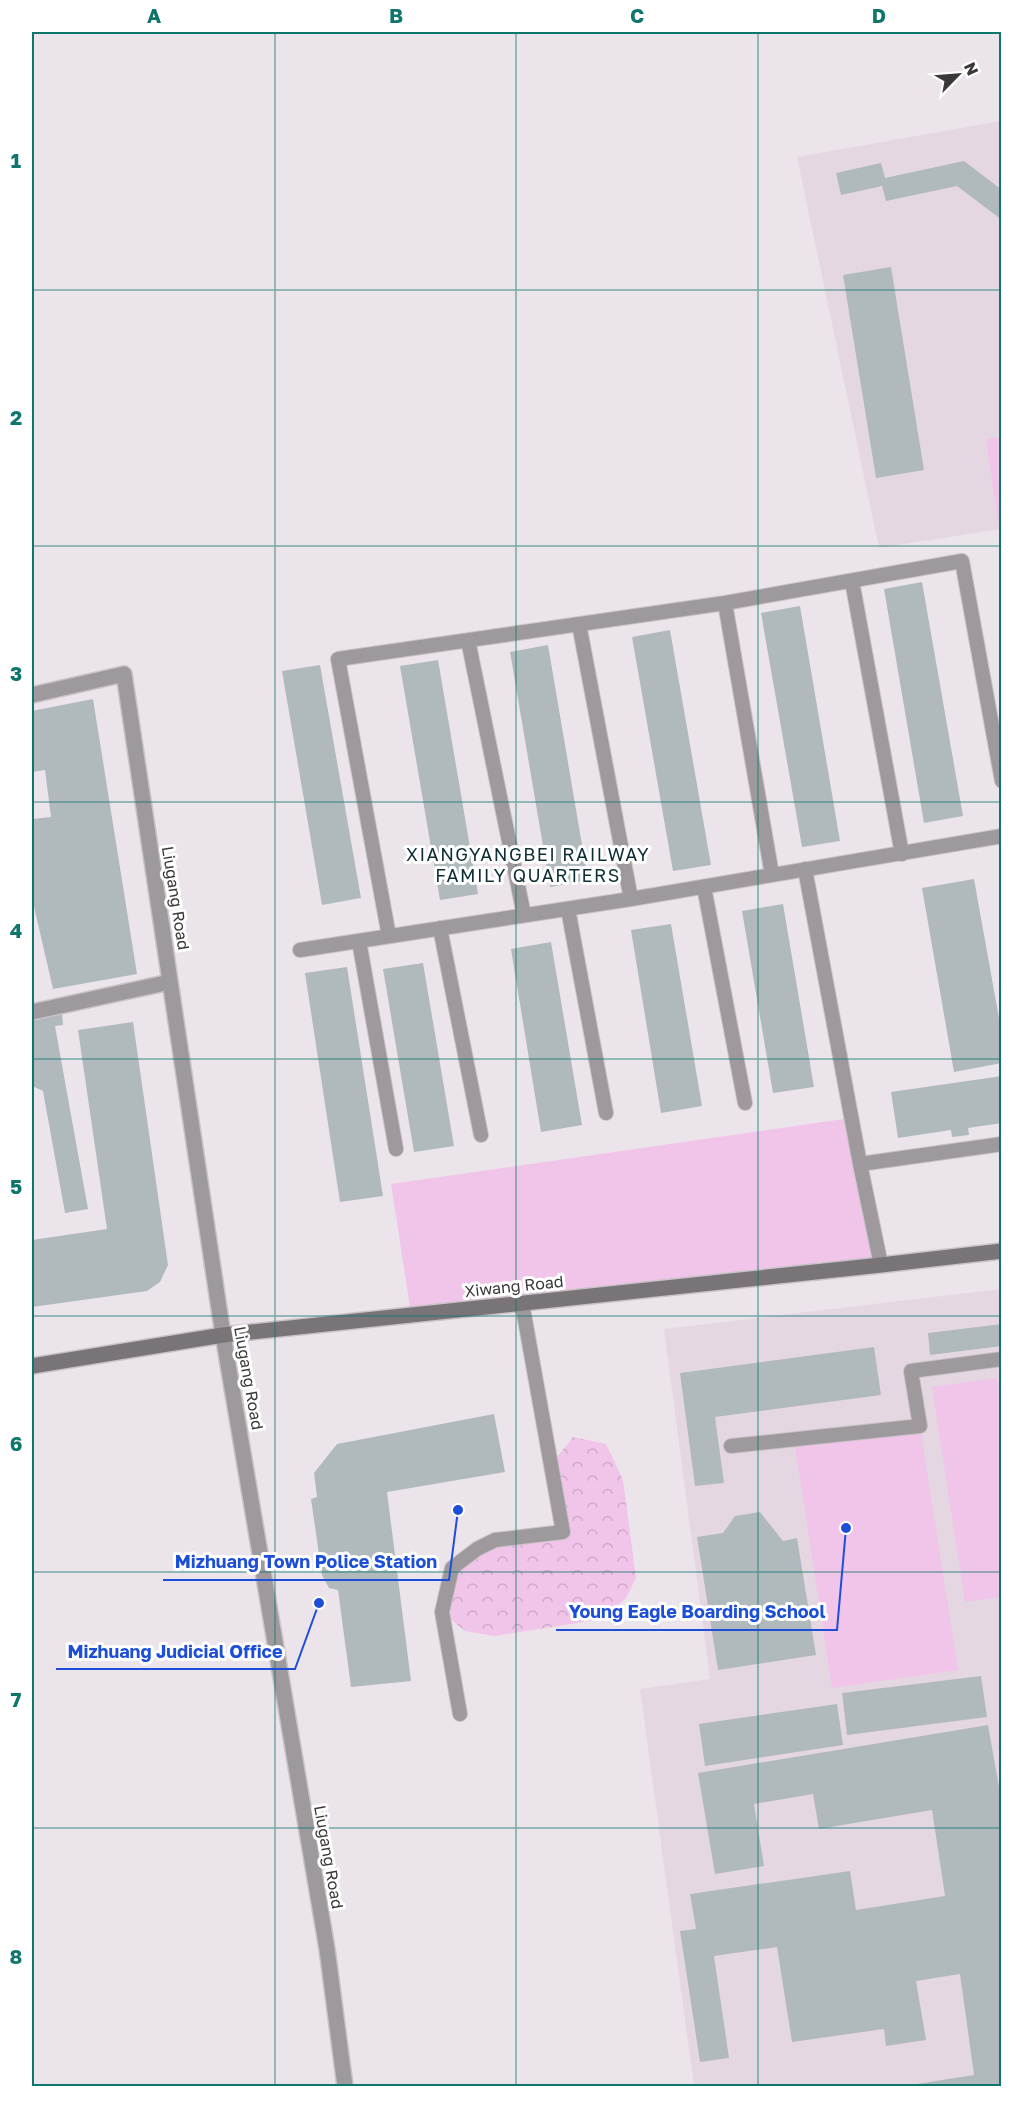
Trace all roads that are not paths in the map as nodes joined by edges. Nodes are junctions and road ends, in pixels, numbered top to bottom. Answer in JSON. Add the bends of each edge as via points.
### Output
{"nodes":[{"id":1,"x":852,"y":581,"type":"junction"},
{"id":2,"x":725,"y":603,"type":"junction"},
{"id":3,"x":579,"y":624,"type":"junction"},
{"id":4,"x":468,"y":640,"type":"junction"},
{"id":5,"x":32,"y":695,"type":"edge"},
{"id":6,"x":1002,"y":782,"type":"edge"},
{"id":7,"x":1002,"y":836,"type":"edge"},
{"id":8,"x":902,"y":854,"type":"junction"},
{"id":9,"x":805,"y":869,"type":"junction"},
{"id":10,"x":772,"y":875,"type":"junction"},
{"id":11,"x":704,"y":886,"type":"junction"},
{"id":12,"x":632,"y":899,"type":"junction"},
{"id":13,"x":568,"y":909,"type":"junction"},
{"id":14,"x":524,"y":915,"type":"junction"},
{"id":15,"x":440,"y":928,"type":"junction"},
{"id":16,"x":389,"y":936,"type":"junction"},
{"id":17,"x":358,"y":941,"type":"junction"},
{"id":18,"x":300,"y":950,"type":"dead end"},
{"id":19,"x":170,"y":982,"type":"junction"},
{"id":20,"x":32,"y":1012,"type":"edge"},
{"id":21,"x":745,"y":1103,"type":"dead end"},
{"id":22,"x":606,"y":1113,"type":"dead end"},
{"id":23,"x":481,"y":1135,"type":"dead end"},
{"id":24,"x":1002,"y":1144,"type":"edge"},
{"id":25,"x":396,"y":1149,"type":"dead end"},
{"id":26,"x":860,"y":1164,"type":"junction"},
{"id":27,"x":1002,"y":1251,"type":"edge"},
{"id":28,"x":881,"y":1265,"type":"junction"},
{"id":29,"x":522,"y":1303,"type":"junction"},
{"id":30,"x":223,"y":1335,"type":"junction"},
{"id":31,"x":1002,"y":1359,"type":"edge"},
{"id":32,"x":32,"y":1366,"type":"edge"},
{"id":33,"x":731,"y":1446,"type":"dead end"},
{"id":34,"x":460,"y":1714,"type":"dead end"},
{"id":35,"x":345,"y":2086,"type":"edge"}],
"edges":[{"from":1,"to":2,"type":"lane"},
{"from":1,"to":6,"type":"lane","via":[[962,561]]},
{"from":1,"to":8,"type":"lane"},
{"from":2,"to":3,"type":"lane"},
{"from":2,"to":10,"type":"lane"},
{"from":3,"to":4,"type":"lane"},
{"from":3,"to":12,"type":"lane"},
{"from":4,"to":14,"type":"lane"},
{"from":4,"to":16,"type":"lane","via":[[338,659]]},
{"from":5,"to":19,"type":"street","name":"Liugang Road","via":[[124,674]]},
{"from":7,"to":8,"type":"lane"},
{"from":8,"to":9,"type":"lane"},
{"from":9,"to":10,"type":"lane"},
{"from":9,"to":26,"type":"lane"},
{"from":10,"to":11,"type":"lane"},
{"from":11,"to":12,"type":"lane"},
{"from":11,"to":21,"type":"lane"},
{"from":12,"to":13,"type":"lane"},
{"from":13,"to":14,"type":"lane"},
{"from":13,"to":22,"type":"lane"},
{"from":14,"to":15,"type":"lane"},
{"from":15,"to":16,"type":"lane"},
{"from":15,"to":23,"type":"lane"},
{"from":16,"to":17,"type":"lane"},
{"from":17,"to":18,"type":"lane"},
{"from":17,"to":25,"type":"lane"},
{"from":19,"to":20,"type":"street"},
{"from":19,"to":30,"type":"street","name":"Liugang Road"},
{"from":24,"to":26,"type":"lane"},
{"from":26,"to":28,"type":"lane"},
{"from":27,"to":28,"type":"street","name":"Xiwang Road"},
{"from":28,"to":29,"type":"street","name":"Xiwang Road"},
{"from":29,"to":30,"type":"street","name":"Xiwang Road"},
{"from":29,"to":34,"type":"lane","via":[[563,1532],[495,1540],[452,1568],[442,1612]]},
{"from":30,"to":32,"type":"street","name":"Xiwang Road"},
{"from":30,"to":35,"type":"street","name":"Liugang Road","via":[[327,1949]]},
{"from":31,"to":33,"type":"lane","via":[[911,1371],[920,1426]]}]}
